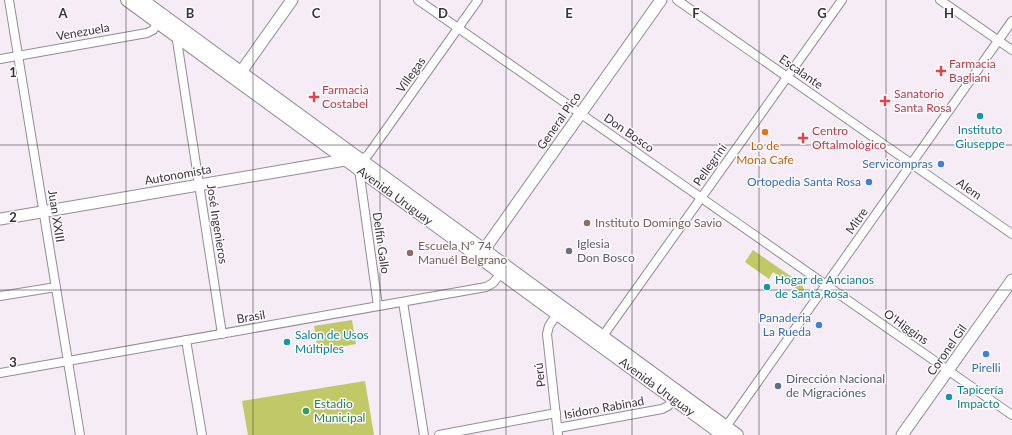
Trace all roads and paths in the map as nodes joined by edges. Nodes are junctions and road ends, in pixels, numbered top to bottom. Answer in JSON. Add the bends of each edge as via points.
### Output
{"nodes":[{"id":1,"x":9,"y":0,"type":"edge"},
{"id":2,"x":127,"y":0,"type":"edge"},
{"id":3,"x":142,"y":0,"type":"edge"},
{"id":4,"x":292,"y":0,"type":"edge"},
{"id":5,"x":418,"y":0,"type":"edge"},
{"id":6,"x":478,"y":0,"type":"edge"},
{"id":7,"x":661,"y":0,"type":"edge"},
{"id":8,"x":677,"y":0,"type":"edge"},
{"id":9,"x":842,"y":0,"type":"edge"},
{"id":10,"x":940,"y":0,"type":"edge"},
{"id":11,"x":161,"y":19,"type":"junction"},
{"id":12,"x":1012,"y":22,"type":"edge"},
{"id":13,"x":458,"y":28,"type":"junction"},
{"id":14,"x":175,"y":30,"type":"junction"},
{"id":15,"x":998,"y":41,"type":"junction"},
{"id":16,"x":1012,"y":50,"type":"edge"},
{"id":17,"x":18,"y":56,"type":"junction"},
{"id":18,"x":0,"y":59,"type":"edge"},
{"id":19,"x":238,"y":76,"type":"junction"},
{"id":20,"x":787,"y":77,"type":"junction"},
{"id":21,"x":580,"y":114,"type":"junction"},
{"id":22,"x":345,"y":159,"type":"junction"},
{"id":23,"x":359,"y":164,"type":"junction"},
{"id":24,"x":912,"y":164,"type":"junction"},
{"id":25,"x":199,"y":184,"type":"junction"},
{"id":26,"x":701,"y":198,"type":"junction"},
{"id":27,"x":44,"y":211,"type":"junction"},
{"id":28,"x":0,"y":219,"type":"edge"},
{"id":29,"x":1012,"y":234,"type":"edge"},
{"id":30,"x":481,"y":253,"type":"junction"},
{"id":31,"x":501,"y":273,"type":"junction"},
{"id":32,"x":1012,"y":280,"type":"edge"},
{"id":33,"x":826,"y":285,"type":"junction"},
{"id":34,"x":56,"y":287,"type":"junction"},
{"id":35,"x":0,"y":296,"type":"edge"},
{"id":36,"x":403,"y":302,"type":"junction"},
{"id":37,"x":378,"y":306,"type":"junction"},
{"id":38,"x":557,"y":314,"type":"junction"},
{"id":39,"x":578,"y":319,"type":"junction"},
{"id":40,"x":222,"y":334,"type":"junction"},
{"id":41,"x":186,"y":340,"type":"junction"},
{"id":42,"x":600,"y":340,"type":"junction"},
{"id":43,"x":68,"y":361,"type":"junction"},
{"id":44,"x":948,"y":371,"type":"junction"},
{"id":45,"x":0,"y":373,"type":"edge"},
{"id":46,"x":673,"y":399,"type":"junction"},
{"id":47,"x":556,"y":413,"type":"junction"},
{"id":48,"x":1012,"y":416,"type":"edge"},
{"id":49,"x":558,"y":432,"type":"edge"},
{"id":50,"x":723,"y":433,"type":"edge"},
{"id":51,"x":80,"y":435,"type":"edge"},
{"id":52,"x":202,"y":435,"type":"edge"},
{"id":53,"x":424,"y":435,"type":"edge"},
{"id":54,"x":439,"y":435,"type":"edge"},
{"id":55,"x":737,"y":435,"type":"edge"},
{"id":56,"x":902,"y":435,"type":"edge"}],
"edges":[{"from":1,"to":17,"type":"street","name":"Juan XXIII"},
{"from":2,"to":11,"type":"main road","name":"Avenida Uruguay"},
{"from":3,"to":11,"type":"main road","name":"Avenida Uruguay"},
{"from":4,"to":19,"type":"street"},
{"from":5,"to":13,"type":"street","name":"Don Bosco"},
{"from":6,"to":13,"type":"street","name":"Villegas"},
{"from":7,"to":21,"type":"street","name":"General Pico"},
{"from":8,"to":20,"type":"street","name":"Escalante"},
{"from":9,"to":20,"type":"street","name":"Pellegrini"},
{"from":10,"to":15,"type":"street"},
{"from":11,"to":14,"type":"main road","name":"Avenida Uruguay"},
{"from":11,"to":17,"type":"street","name":"Venezuela","via":[[153,30],[147,33]]},
{"from":12,"to":15,"type":"street","name":"Mitre"},
{"from":13,"to":21,"type":"street","name":"Don Bosco"},
{"from":13,"to":23,"type":"street","name":"Villegas"},
{"from":14,"to":19,"type":"main road","name":"Avenida Uruguay"},
{"from":14,"to":25,"type":"street","name":"José Ingenieros"},
{"from":15,"to":16,"type":"street"},
{"from":15,"to":24,"type":"street","name":"Mitre"},
{"from":17,"to":18,"type":"street","name":"Venezuela"},
{"from":17,"to":27,"type":"street","name":"Juan XXIII"},
{"from":19,"to":22,"type":"main road","name":"Avenida Uruguay"},
{"from":19,"to":23,"type":"main road","name":"Avenida Uruguay"},
{"from":20,"to":24,"type":"street","name":"Escalante"},
{"from":20,"to":26,"type":"street","name":"Pellegrini"},
{"from":21,"to":26,"type":"street","name":"Don Bosco"},
{"from":21,"to":30,"type":"street","name":"General Pico"},
{"from":22,"to":23,"type":"main road","name":"Avenida Uruguay"},
{"from":22,"to":25,"type":"street","name":"Autonomista"},
{"from":23,"to":30,"type":"main road","name":"Avenida Uruguay"},
{"from":23,"to":37,"type":"street","name":"Delfín Gallo"},
{"from":24,"to":29,"type":"street","name":"Alem"},
{"from":24,"to":33,"type":"street","name":"Mitre"},
{"from":25,"to":27,"type":"street","name":"Autonomista"},
{"from":25,"to":40,"type":"street","name":"José Ingenieros"},
{"from":26,"to":33,"type":"street","name":"Don Bosco"},
{"from":26,"to":42,"type":"street","name":"Pellegrini"},
{"from":27,"to":28,"type":"street","name":"Autonomista"},
{"from":27,"to":34,"type":"street","name":"Juan XXIII"},
{"from":30,"to":31,"type":"main road","name":"Avenida Uruguay"},
{"from":30,"to":39,"type":"main road","name":"Avenida Uruguay"},
{"from":31,"to":36,"type":"street","name":"Brasil","via":[[486,287]]},
{"from":31,"to":38,"type":"main road","name":"Avenida Uruguay"},
{"from":32,"to":44,"type":"street","name":"Coronel Gil"},
{"from":33,"to":44,"type":"street","name":"O'Higgins"},
{"from":33,"to":50,"type":"street","name":"Mitre"},
{"from":34,"to":35,"type":"street"},
{"from":34,"to":43,"type":"street","name":"Juan XXIII"},
{"from":36,"to":37,"type":"street","name":"Brasil"},
{"from":36,"to":53,"type":"street"},
{"from":37,"to":40,"type":"street","name":"Brasil"},
{"from":38,"to":39,"type":"main road","via":[[562,312]]},
{"from":38,"to":42,"type":"main road","name":"Avenida Uruguay"},
{"from":38,"to":47,"type":"street","name":"Perú","via":[[547,332]]},
{"from":39,"to":42,"type":"main road","name":"Avenida Uruguay"},
{"from":40,"to":41,"type":"street","name":"Brasil"},
{"from":41,"to":43,"type":"street","name":"Brasil"},
{"from":41,"to":52,"type":"street"},
{"from":42,"to":46,"type":"main road","name":"Avenida Uruguay"},
{"from":42,"to":50,"type":"main road","name":"Avenida Uruguay"},
{"from":43,"to":45,"type":"street","name":"Brasil"},
{"from":43,"to":51,"type":"street","name":"Juan XXIII"},
{"from":44,"to":48,"type":"street","name":"O'Higgins"},
{"from":44,"to":56,"type":"street","name":"Coronel Gil"},
{"from":46,"to":49,"type":"street","name":"Isidoro Rabinad","via":[[662,409]]},
{"from":46,"to":50,"type":"main road","name":"Avenida Uruguay"},
{"from":47,"to":49,"type":"street","name":"Perú"},
{"from":47,"to":54,"type":"street","name":"Isidoro Rabinad"},
{"from":50,"to":55,"type":"main road"}]}
